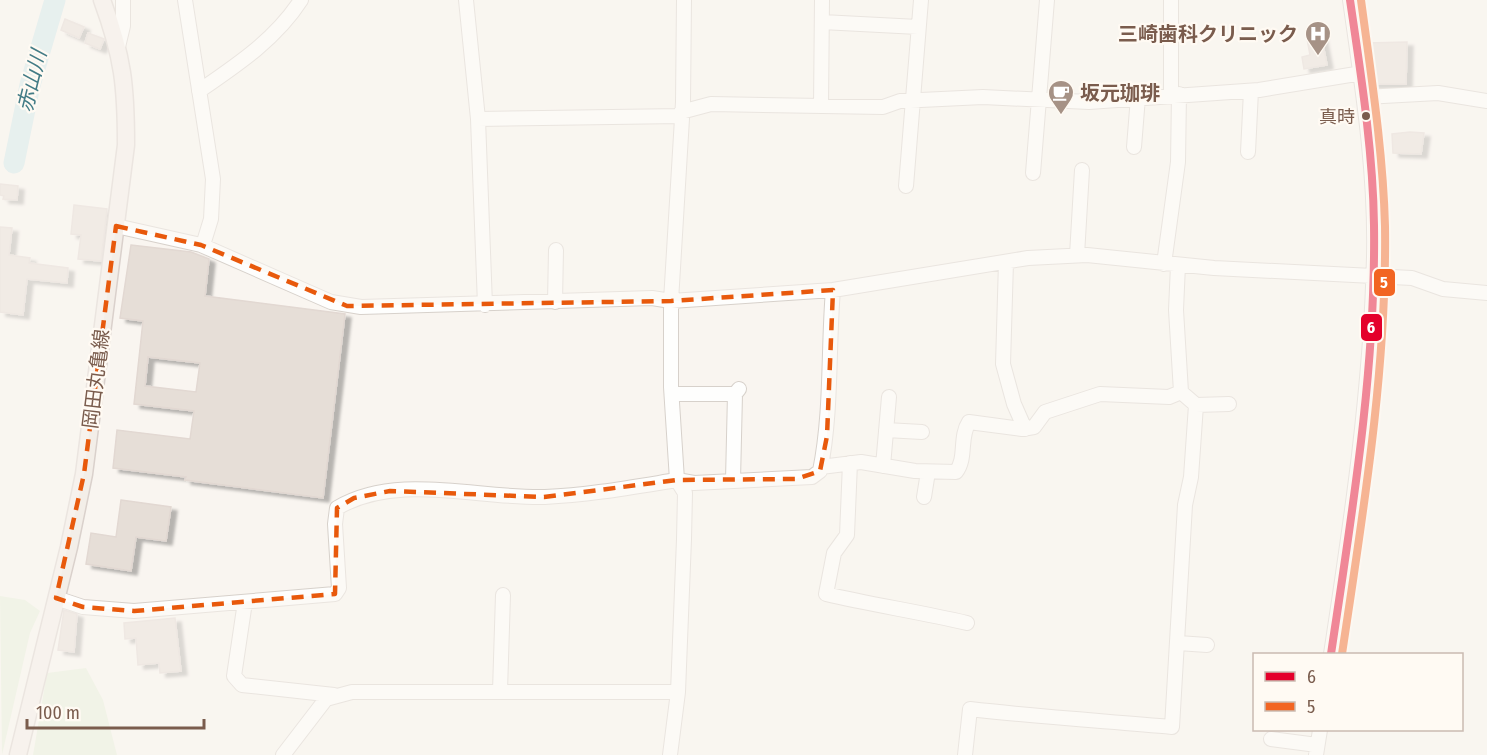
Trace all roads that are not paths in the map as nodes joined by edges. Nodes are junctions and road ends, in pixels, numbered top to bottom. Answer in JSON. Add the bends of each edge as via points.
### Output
{"nodes":[{"id":1,"x":102,"y":0,"type":"edge"},
{"id":2,"x":123,"y":0,"type":"edge"},
{"id":3,"x":185,"y":0,"type":"edge"},
{"id":4,"x":301,"y":0,"type":"edge"},
{"id":5,"x":466,"y":0,"type":"edge"},
{"id":6,"x":684,"y":0,"type":"edge"},
{"id":7,"x":822,"y":0,"type":"edge"},
{"id":8,"x":921,"y":0,"type":"edge"},
{"id":9,"x":1047,"y":0,"type":"edge"},
{"id":10,"x":1171,"y":0,"type":"edge"},
{"id":11,"x":1350,"y":1,"type":"edge"},
{"id":12,"x":822,"y":22,"type":"junction"},
{"id":13,"x":918,"y":27,"type":"junction"},
{"id":14,"x":118,"y":47,"type":"junction"},
{"id":15,"x":1362,"y":73,"type":"junction"},
{"id":16,"x":199,"y":91,"type":"junction"},
{"id":17,"x":1251,"y":91,"type":"junction"},
{"id":18,"x":1175,"y":94,"type":"junction"},
{"id":19,"x":1138,"y":97,"type":"junction"},
{"id":20,"x":1365,"y":97,"type":"junction"},
{"id":21,"x":1037,"y":99,"type":"junction"},
{"id":22,"x":911,"y":101,"type":"junction"},
{"id":23,"x":1487,"y":101,"type":"edge"},
{"id":24,"x":821,"y":105,"type":"junction"},
{"id":25,"x":681,"y":114,"type":"junction"},
{"id":26,"x":478,"y":119,"type":"junction"},
{"id":27,"x":1134,"y":147,"type":"dead end"},
{"id":28,"x":1248,"y":152,"type":"dead end"},
{"id":29,"x":1082,"y":170,"type":"dead end"},
{"id":30,"x":1033,"y":173,"type":"dead end"},
{"id":31,"x":906,"y":186,"type":"dead end"},
{"id":32,"x":116,"y":226,"type":"junction"},
{"id":33,"x":203,"y":245,"type":"junction"},
{"id":34,"x":556,"y":250,"type":"dead end"},
{"id":35,"x":1077,"y":255,"type":"junction"},
{"id":36,"x":1006,"y":262,"type":"junction"},
{"id":37,"x":1164,"y":264,"type":"junction"},
{"id":38,"x":1178,"y":266,"type":"junction"},
{"id":39,"x":1373,"y":275,"type":"junction"},
{"id":40,"x":834,"y":290,"type":"junction"},
{"id":41,"x":1487,"y":293,"type":"edge"},
{"id":42,"x":671,"y":301,"type":"junction"},
{"id":43,"x":555,"y":302,"type":"junction"},
{"id":44,"x":485,"y":305,"type":"junction"},
{"id":45,"x":1181,"y":392,"type":"junction"},
{"id":46,"x":672,"y":394,"type":"junction"},
{"id":47,"x":889,"y":397,"type":"dead end"},
{"id":48,"x":1229,"y":404,"type":"dead end"},
{"id":49,"x":1196,"y":405,"type":"junction"},
{"id":50,"x":1025,"y":429,"type":"junction"},
{"id":51,"x":886,"y":430,"type":"junction"},
{"id":52,"x":922,"y":432,"type":"dead end"},
{"id":53,"x":850,"y":463,"type":"junction"},
{"id":54,"x":883,"y":466,"type":"junction"},
{"id":55,"x":821,"y":467,"type":"junction"},
{"id":56,"x":928,"y":472,"type":"junction"},
{"id":57,"x":677,"y":480,"type":"junction"},
{"id":58,"x":733,"y":480,"type":"junction"},
{"id":59,"x":924,"y":496,"type":"dead end"},
{"id":60,"x":503,"y":595,"type":"dead end"},
{"id":61,"x":56,"y":598,"type":"junction"},
{"id":62,"x":245,"y":602,"type":"junction"},
{"id":63,"x":967,"y":623,"type":"dead end"},
{"id":64,"x":1178,"y":643,"type":"junction"},
{"id":65,"x":1207,"y":645,"type":"dead end"},
{"id":66,"x":1331,"y":653,"type":"edge"},
{"id":67,"x":500,"y":692,"type":"junction"},
{"id":68,"x":678,"y":692,"type":"junction"},
{"id":69,"x":334,"y":695,"type":"junction"},
{"id":70,"x":1320,"y":731,"type":"edge"},
{"id":71,"x":1271,"y":739,"type":"dead end"},
{"id":72,"x":1317,"y":750,"type":"edge"},
{"id":73,"x":18,"y":755,"type":"edge"},
{"id":74,"x":283,"y":755,"type":"edge"},
{"id":75,"x":670,"y":755,"type":"edge"},
{"id":76,"x":965,"y":755,"type":"edge"}],
"edges":[{"from":1,"to":14,"type":"main road","name":"岡田丸亀線"},
{"from":2,"to":14,"type":"street"},
{"from":3,"to":16,"type":"street"},
{"from":4,"to":16,"type":"street","via":[[271,38]]},
{"from":5,"to":26,"type":"street"},
{"from":6,"to":25,"type":"street"},
{"from":7,"to":12,"type":"street"},
{"from":8,"to":13,"type":"street"},
{"from":9,"to":21,"type":"street"},
{"from":10,"to":18,"type":"street"},
{"from":11,"to":15,"type":"street"},
{"from":12,"to":13,"type":"street"},
{"from":12,"to":24,"type":"street"},
{"from":13,"to":22,"type":"street"},
{"from":14,"to":32,"type":"main road","name":"岡田丸亀線","via":[[126,92],[126,145]]},
{"from":15,"to":17,"type":"street"},
{"from":15,"to":20,"type":"street"},
{"from":16,"to":33,"type":"street","via":[[213,179],[211,219]]},
{"from":17,"to":18,"type":"street"},
{"from":17,"to":28,"type":"street"},
{"from":18,"to":19,"type":"street"},
{"from":18,"to":37,"type":"street","via":[[1178,162]]},
{"from":19,"to":21,"type":"street","via":[[1089,102]]},
{"from":19,"to":27,"type":"street"},
{"from":20,"to":23,"type":"street","via":[[1438,93]]},
{"from":20,"to":39,"type":"street"},
{"from":21,"to":22,"type":"street"},
{"from":21,"to":30,"type":"street"},
{"from":22,"to":24,"type":"street","via":[[883,107]]},
{"from":22,"to":31,"type":"street"},
{"from":24,"to":25,"type":"street","via":[[711,105]]},
{"from":25,"to":26,"type":"street"},
{"from":25,"to":42,"type":"street"},
{"from":26,"to":44,"type":"street"},
{"from":29,"to":35,"type":"street"},
{"from":32,"to":33,"type":"street"},
{"from":32,"to":61,"type":"main road","name":"岡田丸亀線","via":[[84,474]]},
{"from":33,"to":44,"type":"street","via":[[347,306]]},
{"from":34,"to":43,"type":"street"},
{"from":35,"to":36,"type":"street"},
{"from":35,"to":37,"type":"street"},
{"from":36,"to":40,"type":"street"},
{"from":36,"to":50,"type":"street","via":[[1003,364]]},
{"from":37,"to":38,"type":"street"},
{"from":38,"to":39,"type":"street"},
{"from":38,"to":45,"type":"street","via":[[1176,310]]},
{"from":39,"to":41,"type":"street","via":[[1413,278],[1443,289]]},
{"from":39,"to":66,"type":"street","via":[[1352,509]]},
{"from":40,"to":42,"type":"street"},
{"from":40,"to":55,"type":"street"},
{"from":42,"to":43,"type":"street","via":[[652,298]]},
{"from":42,"to":46,"type":"street"},
{"from":43,"to":44,"type":"street"},
{"from":45,"to":49,"type":"street"},
{"from":45,"to":50,"type":"street","via":[[1169,397],[1100,394],[1045,412],[1034,428]]},
{"from":46,"to":57,"type":"street"},
{"from":46,"to":58,"type":"street","via":[[737,392]]},
{"from":47,"to":51,"type":"street"},
{"from":48,"to":49,"type":"street"},
{"from":49,"to":64,"type":"street","via":[[1185,505]]},
{"from":50,"to":56,"type":"street","via":[[969,422],[964,429],[956,472]]},
{"from":51,"to":52,"type":"street"},
{"from":51,"to":54,"type":"street"},
{"from":53,"to":54,"type":"street"},
{"from":53,"to":55,"type":"street"},
{"from":53,"to":63,"type":"street","via":[[847,535],[834,553],[826,594]]},
{"from":54,"to":56,"type":"street"},
{"from":55,"to":58,"type":"street","via":[[813,477]]},
{"from":56,"to":59,"type":"street"},
{"from":57,"to":58,"type":"street"},
{"from":57,"to":62,"type":"street","via":[[544,497],[390,491],[354,498],[337,508],[339,588],[335,594]]},
{"from":57,"to":68,"type":"street","via":[[685,493]]},
{"from":60,"to":67,"type":"street"},
{"from":61,"to":62,"type":"street","via":[[83,607],[134,611]]},
{"from":61,"to":73,"type":"main road","name":"岡田丸亀線"},
{"from":62,"to":69,"type":"street","via":[[234,676],[242,685]]},
{"from":64,"to":65,"type":"street"},
{"from":64,"to":76,"type":"street","via":[[1172,727],[970,709]]},
{"from":67,"to":68,"type":"street"},
{"from":67,"to":69,"type":"street"},
{"from":68,"to":75,"type":"street"},
{"from":69,"to":74,"type":"street","via":[[313,714]]},
{"from":70,"to":72,"type":"street"},
{"from":71,"to":72,"type":"street"}]}
